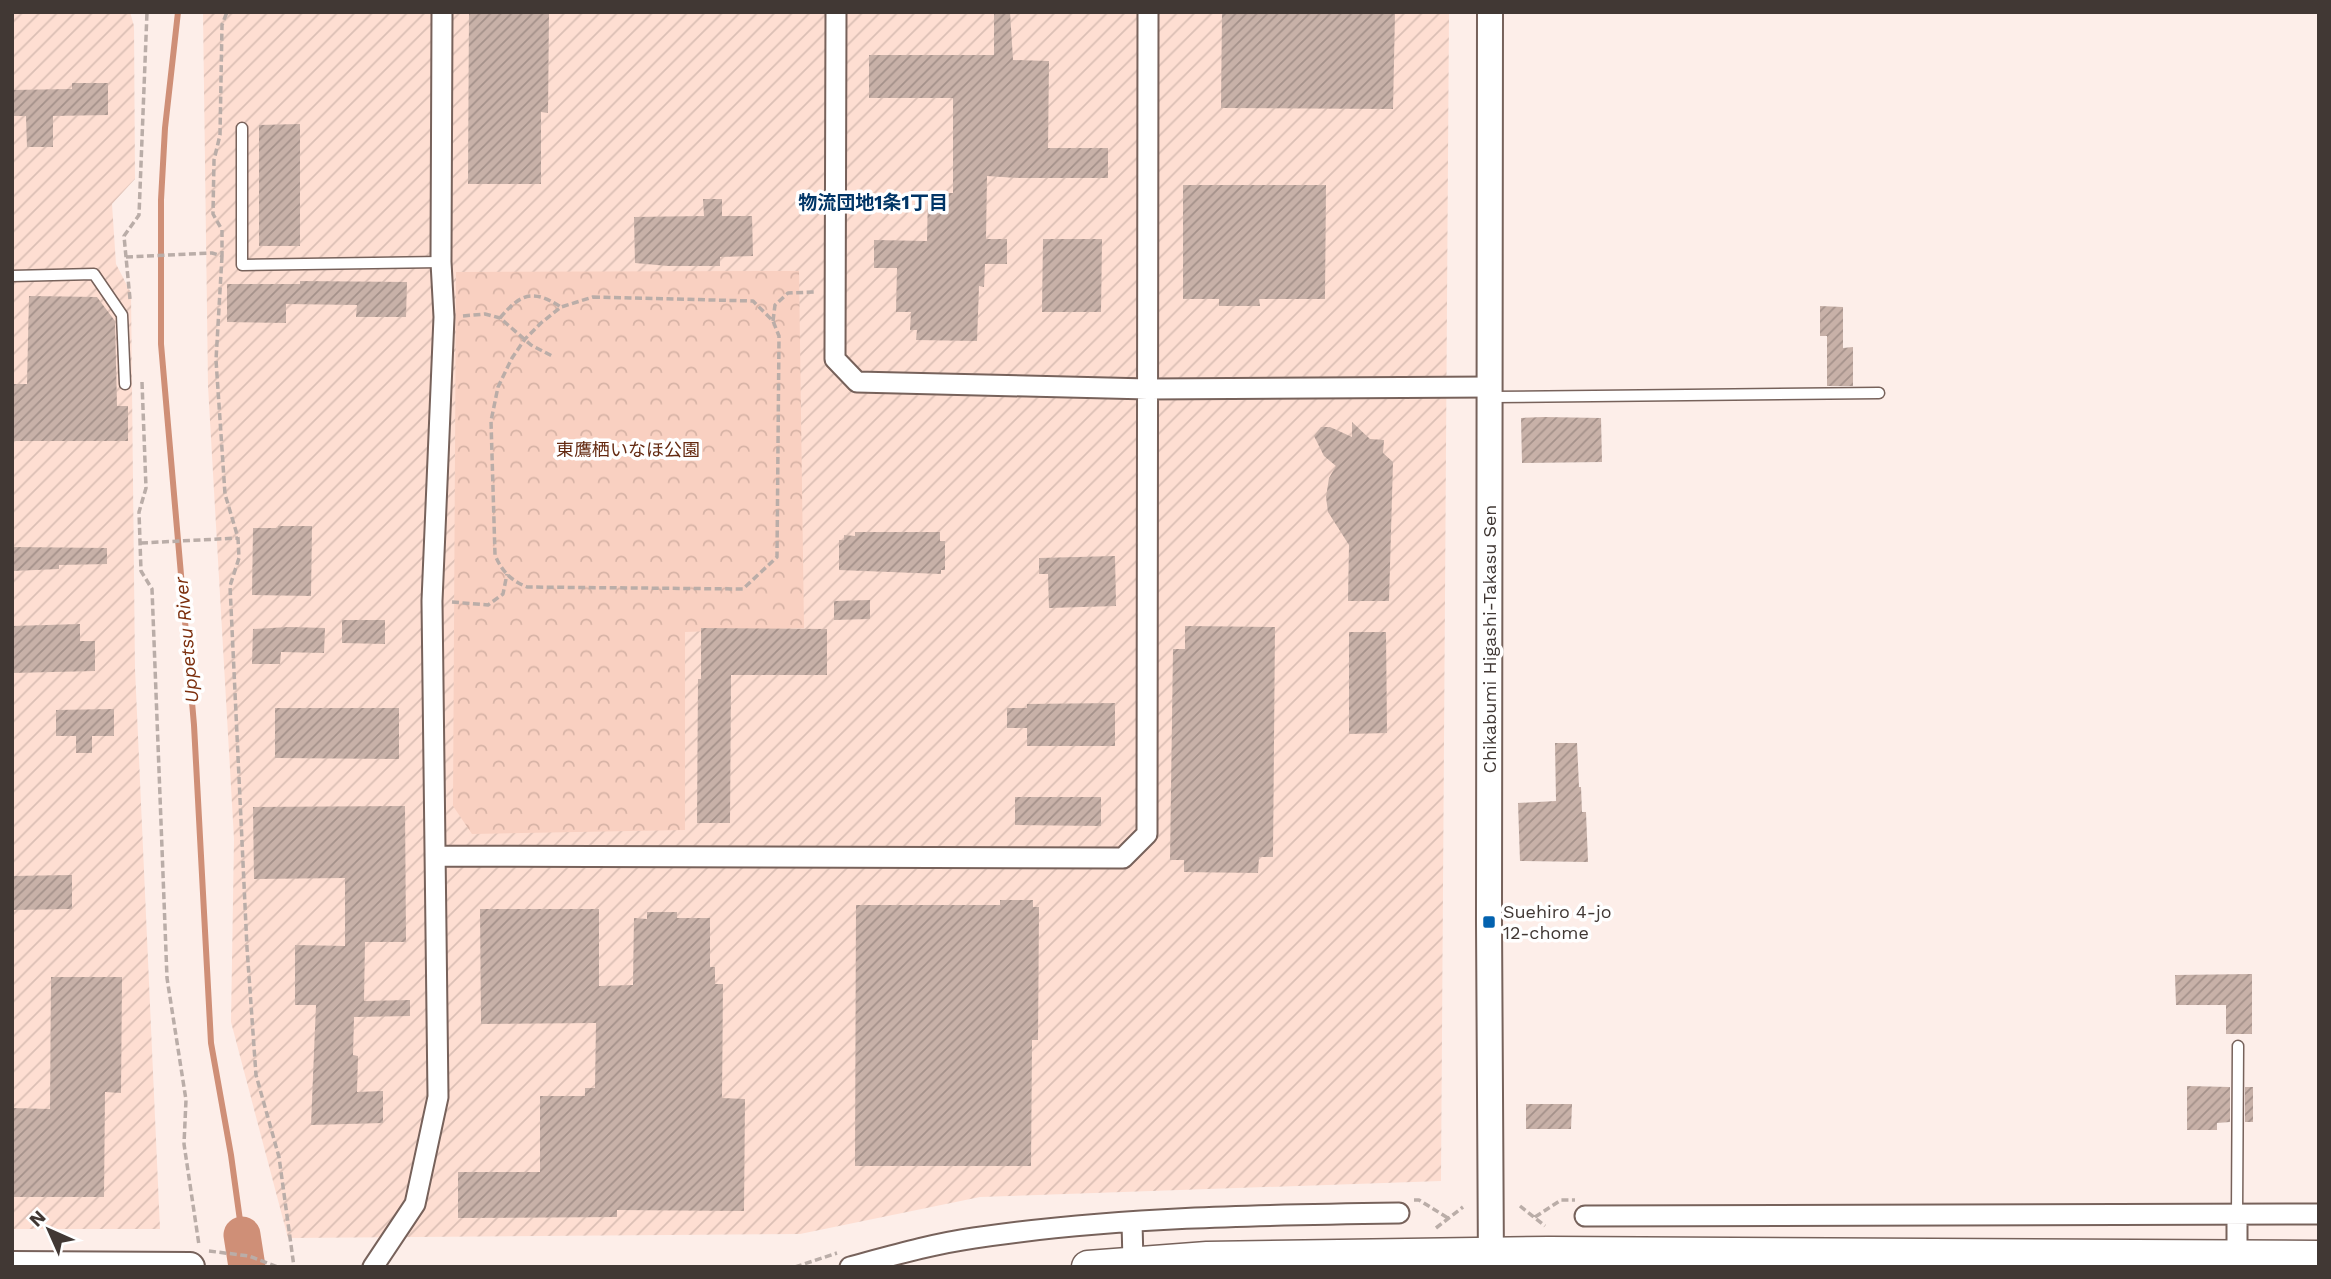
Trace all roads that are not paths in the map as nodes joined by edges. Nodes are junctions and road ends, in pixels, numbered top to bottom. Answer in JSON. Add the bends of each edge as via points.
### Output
{"nodes":[{"id":1,"x":442,"y":12,"type":"edge"},
{"id":2,"x":836,"y":12,"type":"edge"},
{"id":3,"x":1148,"y":12,"type":"edge"},
{"id":4,"x":1490,"y":12,"type":"edge"},
{"id":5,"x":242,"y":128,"type":"dead end"},
{"id":6,"x":441,"y":261,"type":"junction"},
{"id":7,"x":12,"y":276,"type":"edge"},
{"id":8,"x":125,"y":384,"type":"dead end"},
{"id":9,"x":1149,"y":389,"type":"junction"},
{"id":10,"x":1490,"y":392,"type":"junction"},
{"id":11,"x":1879,"y":393,"type":"dead end"},
{"id":12,"x":435,"y":856,"type":"junction"},
{"id":13,"x":2238,"y":1046,"type":"dead end"},
{"id":14,"x":1399,"y":1213,"type":"dead end"},
{"id":15,"x":2237,"y":1213,"type":"junction"},
{"id":16,"x":2319,"y":1214,"type":"edge"},
{"id":17,"x":1585,"y":1216,"type":"dead end"},
{"id":18,"x":1675,"y":1217,"type":"junction"},
{"id":19,"x":1132,"y":1222,"type":"junction"},
{"id":20,"x":1675,"y":1254,"type":"junction"},
{"id":21,"x":2319,"y":1257,"type":"edge"},
{"id":22,"x":2237,"y":1258,"type":"junction"},
{"id":23,"x":200,"y":1259,"type":"edge"},
{"id":24,"x":1491,"y":1261,"type":"edge"},
{"id":25,"x":1133,"y":1262,"type":"junction"},
{"id":26,"x":379,"y":1265,"type":"edge"},
{"id":27,"x":12,"y":1266,"type":"edge"},
{"id":28,"x":183,"y":1266,"type":"edge"},
{"id":29,"x":850,"y":1267,"type":"edge"},
{"id":30,"x":1088,"y":1267,"type":"edge"}],
"edges":[{"from":1,"to":6,"type":"street"},
{"from":2,"to":9,"type":"street","via":[[835,359],[857,382]]},
{"from":3,"to":9,"type":"street"},
{"from":4,"to":10,"type":"street","name":"Chikabumi Higashi-Takasu Sen"},
{"from":5,"to":6,"type":"lane","via":[[242,265]]},
{"from":6,"to":12,"type":"street","via":[[444,317],[432,601]]},
{"from":7,"to":8,"type":"lane","via":[[94,274],[122,315]]},
{"from":9,"to":10,"type":"street"},
{"from":9,"to":12,"type":"street","via":[[1147,834],[1123,858]]},
{"from":10,"to":11,"type":"lane"},
{"from":10,"to":24,"type":"street","name":"Chikabumi Higashi-Takasu Sen"},
{"from":12,"to":26,"type":"street","via":[[438,1097],[415,1204]]},
{"from":13,"to":15,"type":"lane"},
{"from":14,"to":19,"type":"street"},
{"from":15,"to":16,"type":"street"},
{"from":15,"to":18,"type":"street"},
{"from":15,"to":22,"type":"street"},
{"from":17,"to":18,"type":"street"},
{"from":18,"to":20,"type":"street"},
{"from":19,"to":25,"type":"street"},
{"from":19,"to":29,"type":"street","via":[[973,1238]]},
{"from":20,"to":22,"type":"highway"},
{"from":20,"to":24,"type":"highway"},
{"from":21,"to":22,"type":"highway"},
{"from":23,"to":28,"type":"main road"},
{"from":24,"to":25,"type":"highway","via":[[1207,1258]]},
{"from":25,"to":30,"type":"highway"},
{"from":27,"to":28,"type":"main road"}]}
